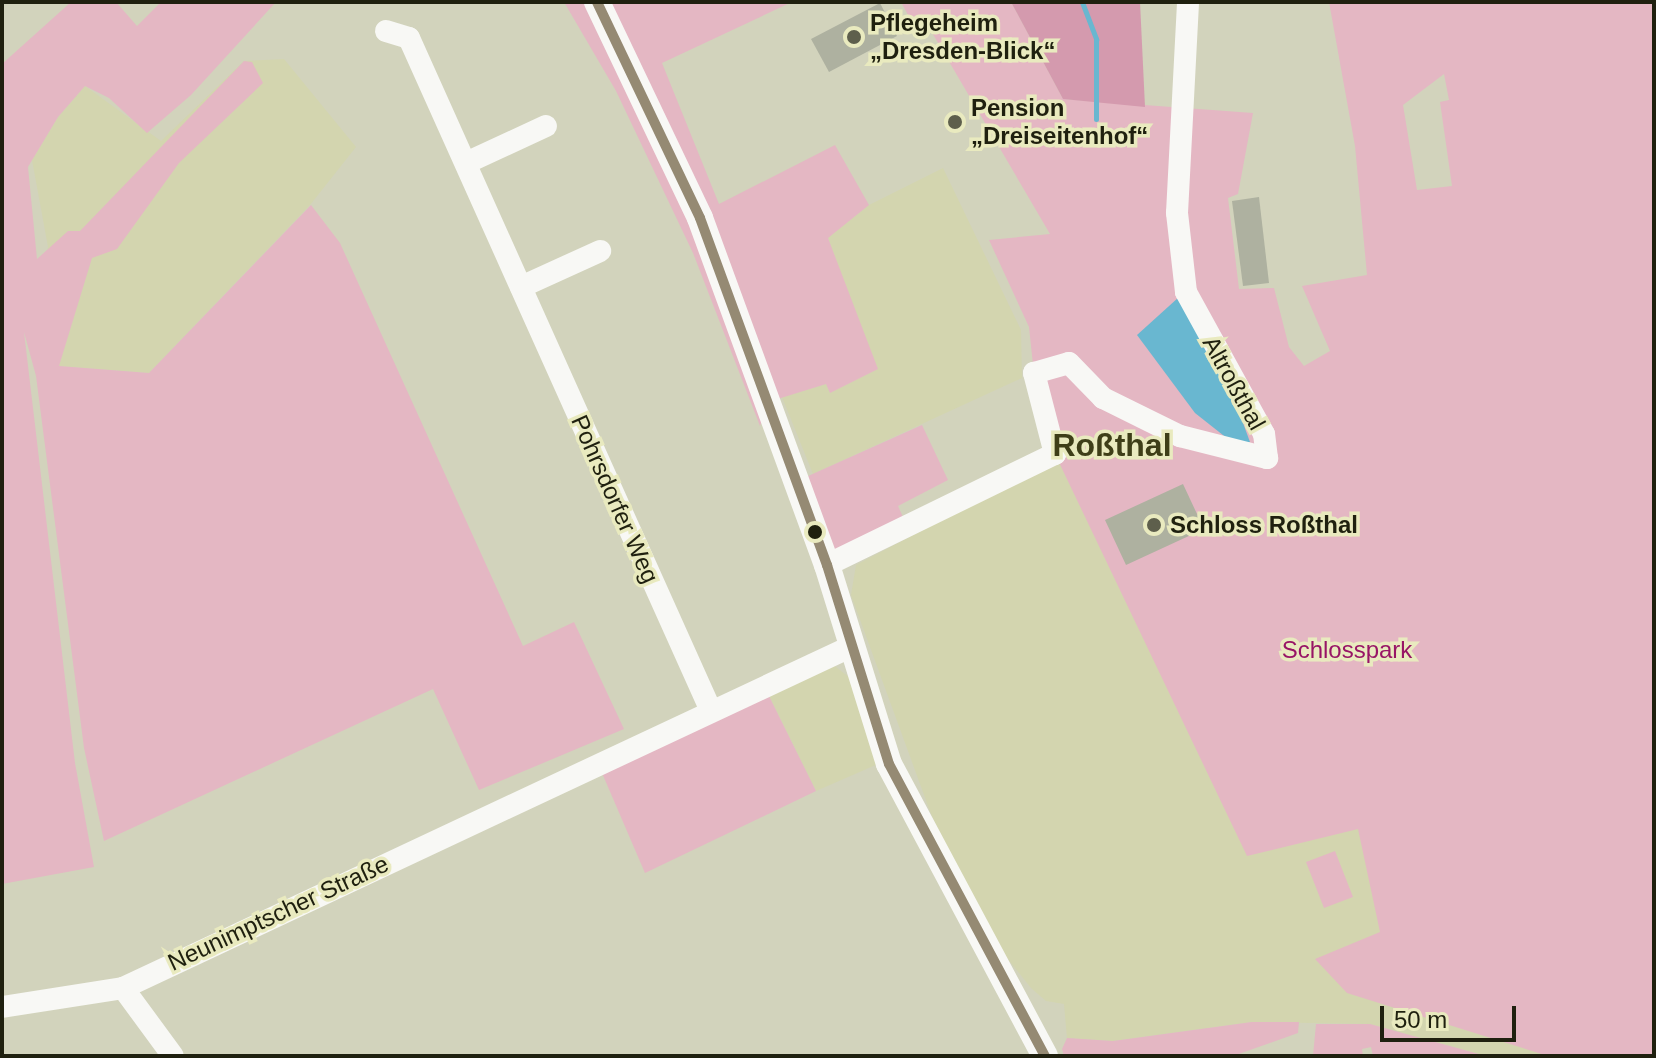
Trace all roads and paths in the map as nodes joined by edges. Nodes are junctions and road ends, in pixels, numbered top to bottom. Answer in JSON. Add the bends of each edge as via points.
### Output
{"nodes":[{"id":1,"x":597,"y":2,"type":"edge"},
{"id":2,"x":1188,"y":2,"type":"edge"},
{"id":3,"x":386,"y":31,"type":"dead end"},
{"id":4,"x":546,"y":126,"type":"dead end"},
{"id":5,"x":466,"y":163,"type":"junction"},
{"id":6,"x":600,"y":251,"type":"dead end"},
{"id":7,"x":521,"y":287,"type":"junction"},
{"id":8,"x":827,"y":565,"type":"junction"},
{"id":9,"x":850,"y":647,"type":"junction"},
{"id":10,"x":711,"y":711,"type":"junction"},
{"id":11,"x":123,"y":988,"type":"junction"},
{"id":12,"x":2,"y":1007,"type":"edge"},
{"id":13,"x":173,"y":1056,"type":"edge"},
{"id":14,"x":1045,"y":1056,"type":"edge"}],
"edges":[{"from":1,"to":8,"type":"street","via":[[675,156]]},
{"from":2,"to":8,"type":"street","name":"Altroßthal","via":[[1177,213],[1186,292],[1264,434],[1267,458],[1180,436],[1103,398],[1069,363],[1034,373],[1055,454]]},
{"from":3,"to":5,"type":"street","name":"Pohrsdorfer Weg","via":[[409,38]]},
{"from":4,"to":5,"type":"street"},
{"from":5,"to":7,"type":"street","name":"Pohrsdorfer Weg"},
{"from":6,"to":7,"type":"street"},
{"from":7,"to":10,"type":"street","name":"Pohrsdorfer Weg"},
{"from":8,"to":9,"type":"street"},
{"from":9,"to":10,"type":"street","name":"Neunimptscher Straße"},
{"from":9,"to":14,"type":"street","via":[[889,764],[923,837]]},
{"from":10,"to":11,"type":"street","name":"Neunimptscher Straße"},
{"from":11,"to":12,"type":"street","name":"Neunimptscher Straße"},
{"from":11,"to":13,"type":"street"}]}
